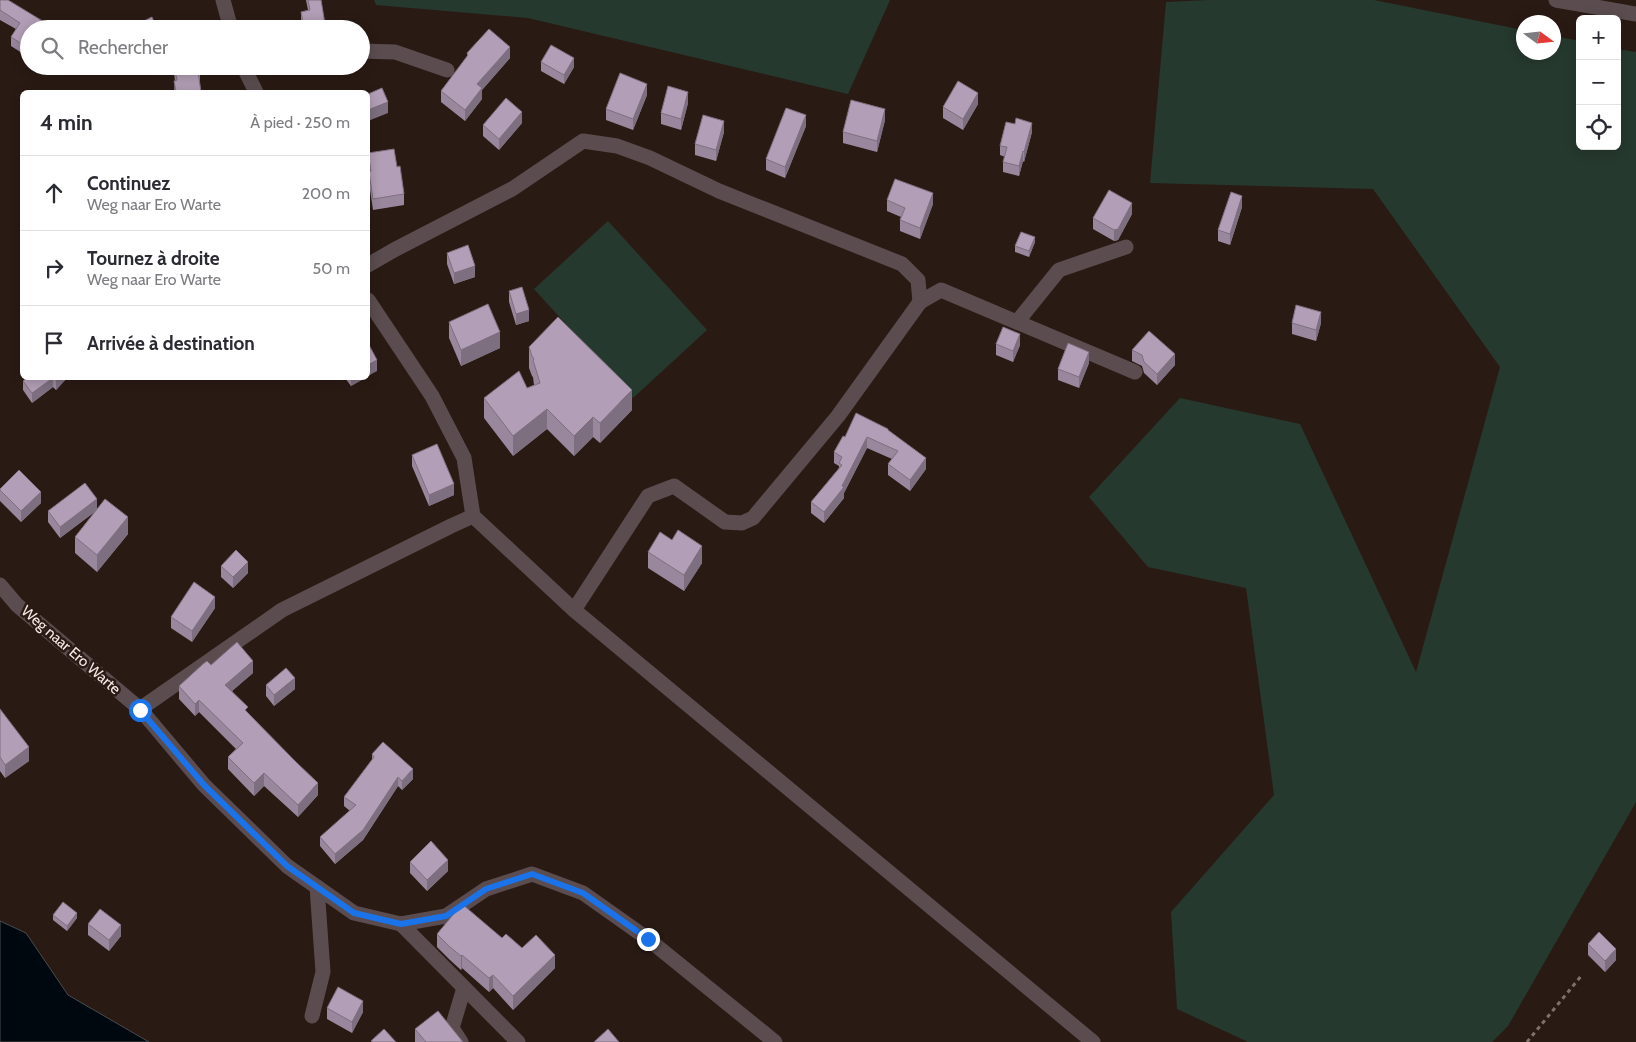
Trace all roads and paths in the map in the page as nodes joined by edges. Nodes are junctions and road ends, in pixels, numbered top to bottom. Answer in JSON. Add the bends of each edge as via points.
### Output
{"nodes":[{"id":1,"x":223,"y":0,"type":"edge"},
{"id":2,"x":1556,"y":0,"type":"edge"},
{"id":3,"x":1636,"y":14,"type":"edge"},
{"id":4,"x":229,"y":20,"type":"edge"},
{"id":5,"x":370,"y":51,"type":"edge"},
{"id":6,"x":447,"y":70,"type":"dead end"},
{"id":7,"x":248,"y":75,"type":"edge"},
{"id":8,"x":255,"y":90,"type":"edge"},
{"id":9,"x":1126,"y":247,"type":"dead end"},
{"id":10,"x":370,"y":264,"type":"edge"},
{"id":11,"x":920,"y":302,"type":"junction"},
{"id":12,"x":370,"y":303,"type":"edge"},
{"id":13,"x":1018,"y":322,"type":"junction"},
{"id":14,"x":1135,"y":372,"type":"dead end"},
{"id":15,"x":473,"y":516,"type":"junction"},
{"id":16,"x":0,"y":585,"type":"edge"},
{"id":17,"x":574,"y":610,"type":"junction"},
{"id":18,"x":140,"y":710,"type":"junction"},
{"id":19,"x":317,"y":887,"type":"junction"},
{"id":20,"x":401,"y":924,"type":"junction"},
{"id":21,"x":1582,"y":975,"type":"dead end"},
{"id":22,"x":464,"y":988,"type":"junction"},
{"id":23,"x":312,"y":1016,"type":"dead end"},
{"id":24,"x":461,"y":1042,"type":"edge"},
{"id":25,"x":518,"y":1042,"type":"edge"},
{"id":26,"x":775,"y":1042,"type":"edge"},
{"id":27,"x":1093,"y":1042,"type":"edge"},
{"id":28,"x":1527,"y":1042,"type":"edge"}],
"edges":[{"from":1,"to":4,"type":"street"},
{"from":2,"to":3,"type":"street"},
{"from":5,"to":6,"type":"street","via":[[394,52]]},
{"from":7,"to":8,"type":"street"},
{"from":9,"to":13,"type":"street","via":[[1059,270]]},
{"from":10,"to":11,"type":"street","via":[[512,188],[583,141],[618,146],[650,158],[719,191],[902,264],[918,280]]},
{"from":11,"to":13,"type":"street","via":[[941,290]]},
{"from":11,"to":17,"type":"street","via":[[838,416],[754,518],[742,523],[725,522],[674,486],[648,496]]},
{"from":12,"to":15,"type":"street","via":[[432,396],[464,458]]},
{"from":13,"to":14,"type":"street"},
{"from":15,"to":17,"type":"street"},
{"from":15,"to":18,"type":"street","via":[[282,610]]},
{"from":16,"to":18,"type":"street","name":"Weg naar Ero Warte","via":[[18,605]]},
{"from":17,"to":27,"type":"street"},
{"from":18,"to":19,"type":"street","name":"Weg naar Ero Warte","via":[[204,785],[287,866]]},
{"from":19,"to":20,"type":"street","name":"Weg naar Ero Warte","via":[[354,913]]},
{"from":19,"to":23,"type":"street","via":[[323,972]]},
{"from":20,"to":22,"type":"street"},
{"from":20,"to":26,"type":"street","name":"Weg naar Ero Warte","via":[[446,916],[486,889],[532,874],[583,893],[648,939]]},
{"from":21,"to":28,"type":"path"},
{"from":22,"to":24,"type":"street","via":[[452,1028]]},
{"from":22,"to":25,"type":"street"}]}
